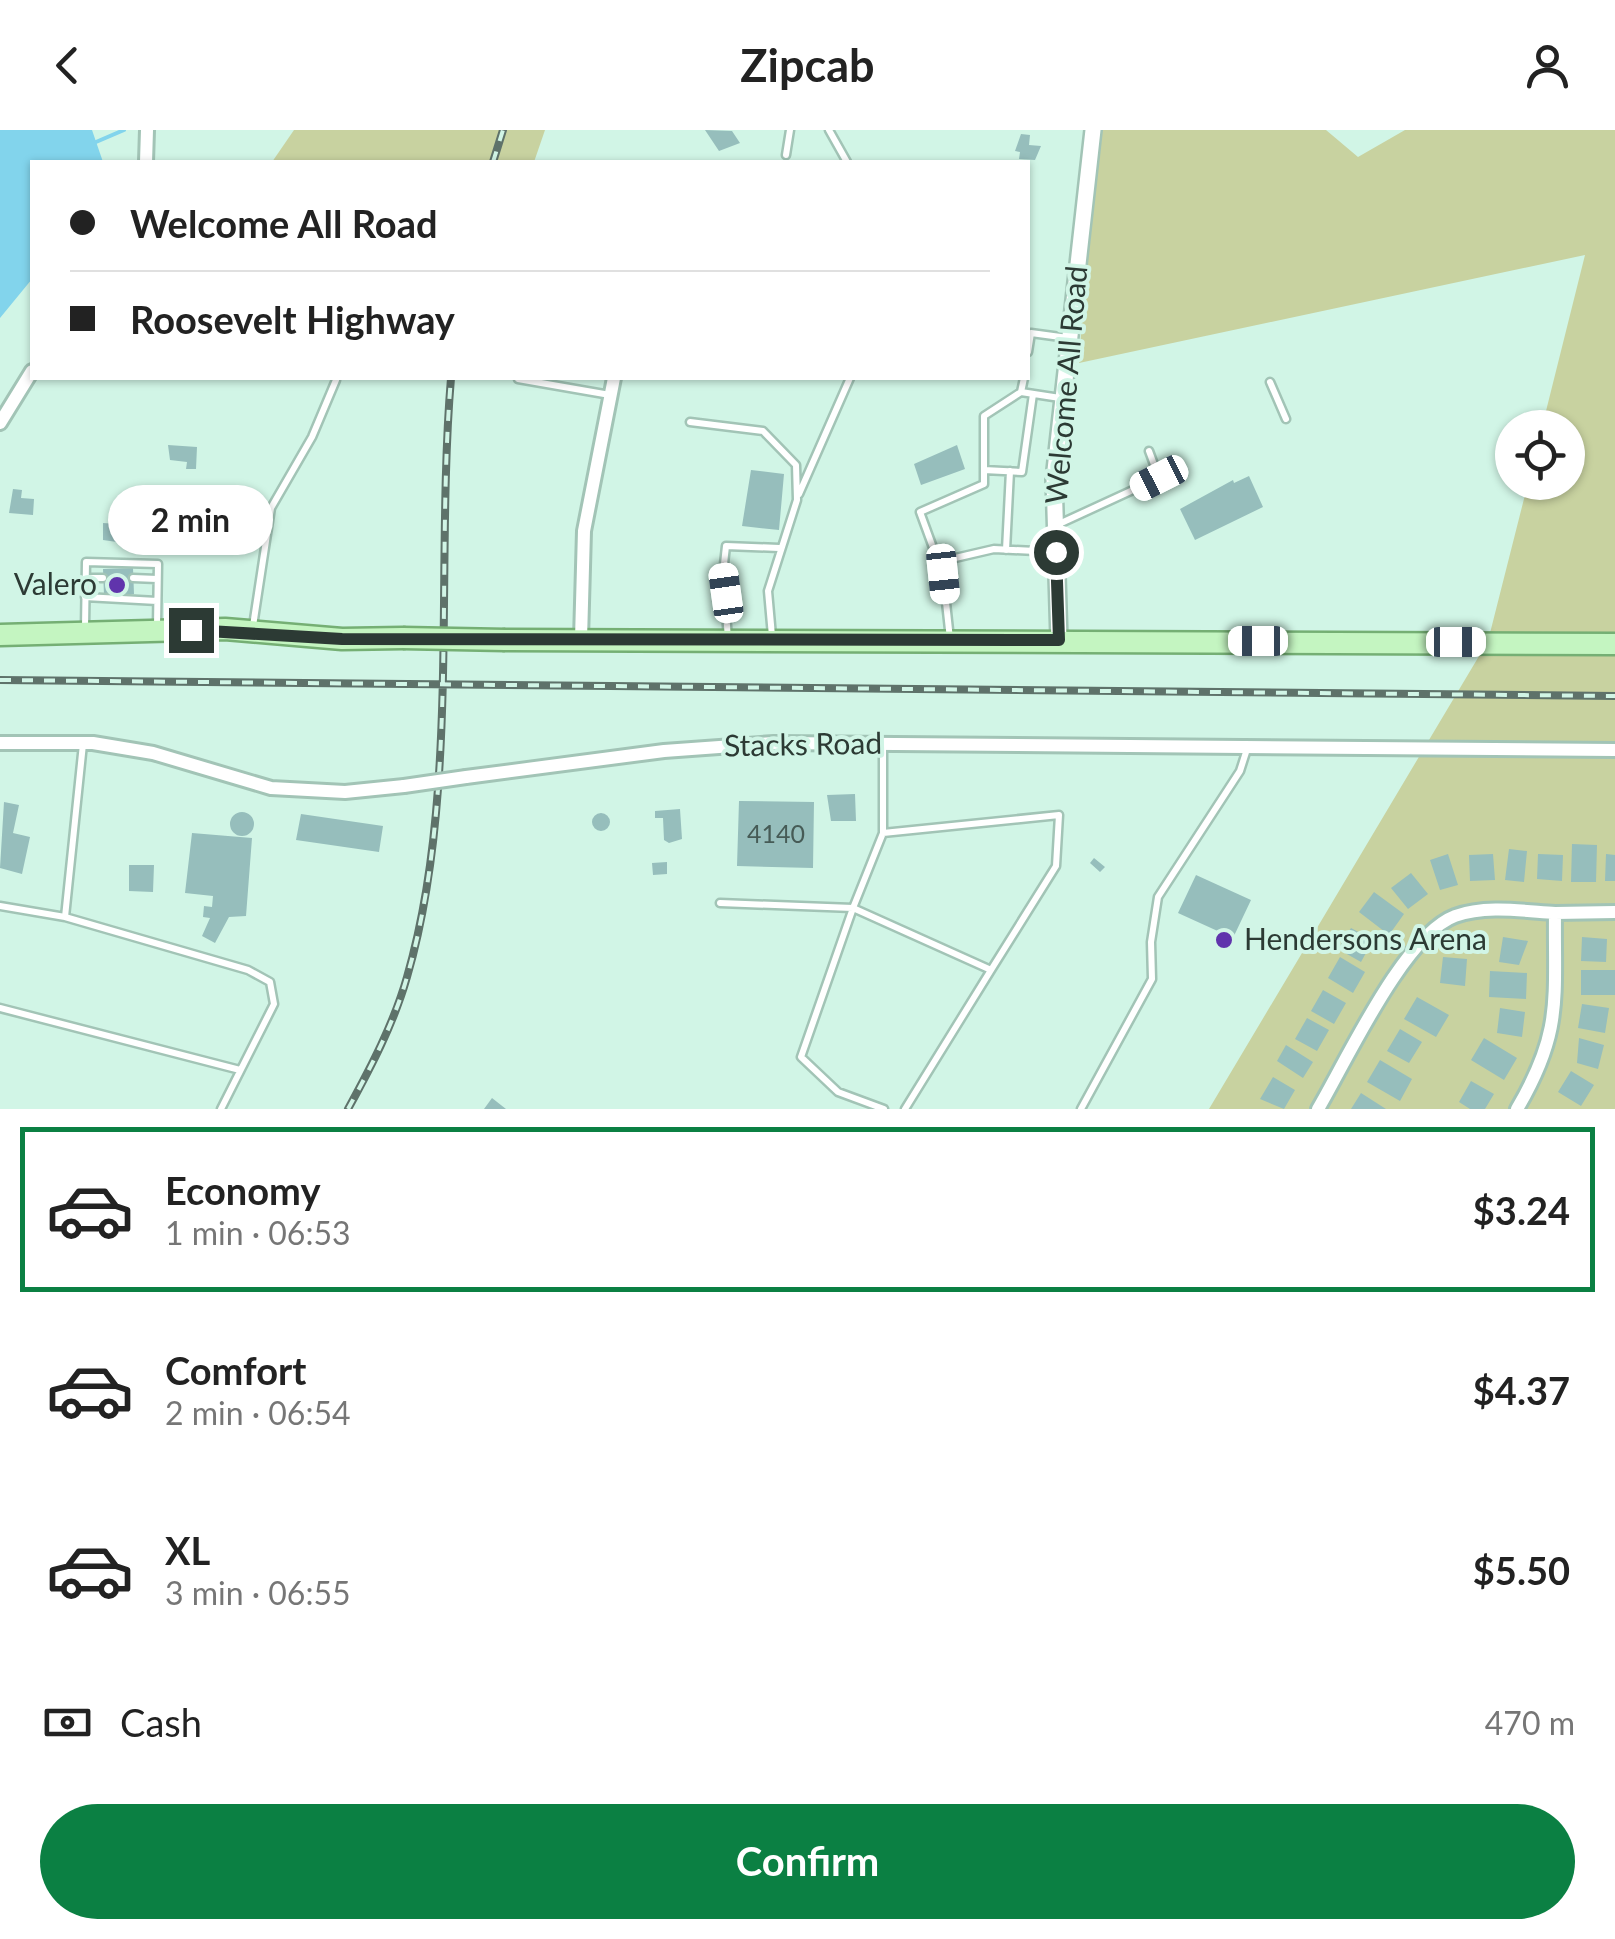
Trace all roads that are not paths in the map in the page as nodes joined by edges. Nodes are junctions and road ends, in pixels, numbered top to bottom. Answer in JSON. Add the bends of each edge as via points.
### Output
{"nodes":[{"id":1,"x":147,"y":130,"type":"edge"},
{"id":2,"x":790,"y":130,"type":"edge"},
{"id":3,"x":829,"y":130,"type":"edge"},
{"id":4,"x":1092,"y":130,"type":"edge"},
{"id":5,"x":786,"y":155,"type":"dead end"},
{"id":6,"x":146,"y":160,"type":"edge"},
{"id":7,"x":846,"y":160,"type":"edge"},
{"id":8,"x":1030,"y":333,"type":"edge"},
{"id":9,"x":1070,"y":338,"type":"junction"},
{"id":10,"x":30,"y":374,"type":"edge"},
{"id":11,"x":336,"y":380,"type":"edge"},
{"id":12,"x":524,"y":380,"type":"edge"},
{"id":13,"x":614,"y":380,"type":"edge"},
{"id":14,"x":849,"y":380,"type":"edge"},
{"id":15,"x":1024,"y":380,"type":"edge"},
{"id":16,"x":1270,"y":382,"type":"dead end"},
{"id":17,"x":1021,"y":392,"type":"junction"},
{"id":18,"x":610,"y":394,"type":"junction"},
{"id":19,"x":1033,"y":394,"type":"junction"},
{"id":20,"x":1063,"y":398,"type":"junction"},
{"id":21,"x":1286,"y":419,"type":"dead end"},
{"id":22,"x":690,"y":422,"type":"dead end"},
{"id":23,"x":0,"y":423,"type":"edge"},
{"id":24,"x":1149,"y":450,"type":"dead end"},
{"id":25,"x":984,"y":470,"type":"junction"},
{"id":26,"x":1010,"y":471,"type":"junction"},
{"id":27,"x":797,"y":500,"type":"junction"},
{"id":28,"x":1055,"y":526,"type":"junction"},
{"id":29,"x":779,"y":548,"type":"junction"},
{"id":30,"x":1006,"y":550,"type":"junction"},
{"id":31,"x":1056,"y":552,"type":"junction"},
{"id":32,"x":938,"y":562,"type":"junction"},
{"id":33,"x":86,"y":578,"type":"junction"},
{"id":34,"x":104,"y":578,"type":"dead end"},
{"id":35,"x":133,"y":578,"type":"dead end"},
{"id":36,"x":158,"y":579,"type":"junction"},
{"id":37,"x":86,"y":597,"type":"junction"},
{"id":38,"x":157,"y":601,"type":"junction"},
{"id":39,"x":157,"y":631,"type":"junction"},
{"id":40,"x":252,"y":632,"type":"junction"},
{"id":41,"x":85,"y":633,"type":"junction"},
{"id":42,"x":0,"y":635,"type":"edge"},
{"id":43,"x":581,"y":639,"type":"junction"},
{"id":44,"x":728,"y":640,"type":"junction"},
{"id":45,"x":1059,"y":640,"type":"junction"},
{"id":46,"x":773,"y":642,"type":"junction"},
{"id":47,"x":950,"y":643,"type":"junction"},
{"id":48,"x":1615,"y":644,"type":"edge"},
{"id":49,"x":0,"y":742,"type":"edge"},
{"id":50,"x":83,"y":743,"type":"junction"},
{"id":51,"x":883,"y":743,"type":"junction"},
{"id":52,"x":1249,"y":744,"type":"junction"},
{"id":53,"x":1615,"y":750,"type":"edge"},
{"id":54,"x":883,"y":833,"type":"junction"},
{"id":55,"x":720,"y":902,"type":"dead end"},
{"id":56,"x":0,"y":906,"type":"edge"},
{"id":57,"x":853,"y":908,"type":"junction"},
{"id":58,"x":1615,"y":912,"type":"edge"},
{"id":59,"x":1555,"y":913,"type":"junction"},
{"id":60,"x":65,"y":917,"type":"junction"},
{"id":61,"x":991,"y":970,"type":"junction"},
{"id":62,"x":0,"y":1008,"type":"edge"},
{"id":63,"x":240,"y":1070,"type":"junction"},
{"id":64,"x":221,"y":1109,"type":"edge"},
{"id":65,"x":884,"y":1109,"type":"edge"},
{"id":66,"x":905,"y":1109,"type":"edge"},
{"id":67,"x":1081,"y":1109,"type":"edge"},
{"id":68,"x":1318,"y":1109,"type":"edge"},
{"id":69,"x":1517,"y":1109,"type":"edge"}],
"edges":[{"from":1,"to":6,"type":"street"},
{"from":2,"to":5,"type":"lane"},
{"from":3,"to":7,"type":"lane"},
{"from":4,"to":9,"type":"street","name":"Welcome All Road"},
{"from":8,"to":9,"type":"lane"},
{"from":9,"to":20,"type":"street","name":"Welcome All Road"},
{"from":10,"to":23,"type":"street"},
{"from":11,"to":40,"type":"lane","via":[[271,508]]},
{"from":12,"to":18,"type":"lane"},
{"from":13,"to":18,"type":"street"},
{"from":14,"to":27,"type":"lane"},
{"from":15,"to":17,"type":"lane"},
{"from":16,"to":21,"type":"lane"},
{"from":17,"to":19,"type":"lane"},
{"from":17,"to":25,"type":"lane","via":[[984,416]]},
{"from":18,"to":43,"type":"street","via":[[584,531]]},
{"from":19,"to":20,"type":"lane"},
{"from":19,"to":26,"type":"lane","via":[[1022,472]]},
{"from":20,"to":28,"type":"street","name":"Welcome All Road"},
{"from":22,"to":27,"type":"lane","via":[[763,431],[796,466]]},
{"from":24,"to":28,"type":"lane","via":[[1159,478]]},
{"from":25,"to":26,"type":"lane"},
{"from":25,"to":32,"type":"lane","via":[[984,484],[920,512]]},
{"from":26,"to":30,"type":"lane"},
{"from":27,"to":29,"type":"lane"},
{"from":28,"to":31,"type":"street","name":"Welcome All Road"},
{"from":29,"to":44,"type":"lane","via":[[726,546]]},
{"from":29,"to":46,"type":"lane","via":[[768,591]]},
{"from":30,"to":31,"type":"lane"},
{"from":30,"to":32,"type":"lane"},
{"from":31,"to":45,"type":"street","name":"Welcome All Road"},
{"from":32,"to":47,"type":"lane"},
{"from":33,"to":34,"type":"lane"},
{"from":33,"to":36,"type":"lane","via":[[86,562],[104,562],[158,564]]},
{"from":33,"to":37,"type":"lane"},
{"from":35,"to":36,"type":"lane"},
{"from":36,"to":38,"type":"lane"},
{"from":37,"to":38,"type":"lane"},
{"from":37,"to":41,"type":"lane"},
{"from":38,"to":39,"type":"lane"},
{"from":39,"to":40,"type":"main road"},
{"from":39,"to":41,"type":"main road"},
{"from":40,"to":43,"type":"main road","bridge":true,"via":[[342,639]]},
{"from":41,"to":42,"type":"main road"},
{"from":43,"to":44,"type":"main road"},
{"from":44,"to":46,"type":"main road"},
{"from":45,"to":47,"type":"main road"},
{"from":45,"to":48,"type":"main road"},
{"from":46,"to":47,"type":"main road"},
{"from":49,"to":50,"type":"street","name":"Stacks Road"},
{"from":50,"to":51,"type":"street","name":"Stacks Road","bridge":true,"via":[[153,753],[270,788],[345,792],[682,749]]},
{"from":50,"to":60,"type":"lane"},
{"from":51,"to":52,"type":"street","name":"Stacks Road"},
{"from":51,"to":54,"type":"lane"},
{"from":52,"to":53,"type":"street","name":"Stacks Road"},
{"from":52,"to":67,"type":"lane","via":[[1240,771],[1158,897],[1152,979]]},
{"from":54,"to":57,"type":"lane"},
{"from":54,"to":61,"type":"lane","via":[[1059,815],[1056,866]]},
{"from":55,"to":57,"type":"lane"},
{"from":56,"to":60,"type":"lane"},
{"from":57,"to":61,"type":"lane"},
{"from":57,"to":65,"type":"lane","via":[[801,1057],[838,1092]]},
{"from":58,"to":59,"type":"street"},
{"from":59,"to":68,"type":"street","via":[[1476,910],[1440,922],[1402,964]]},
{"from":59,"to":69,"type":"street","via":[[1552,1035]]},
{"from":60,"to":63,"type":"lane","via":[[270,982],[274,1004]]},
{"from":61,"to":66,"type":"lane"},
{"from":62,"to":63,"type":"lane"},
{"from":63,"to":64,"type":"lane"}]}
